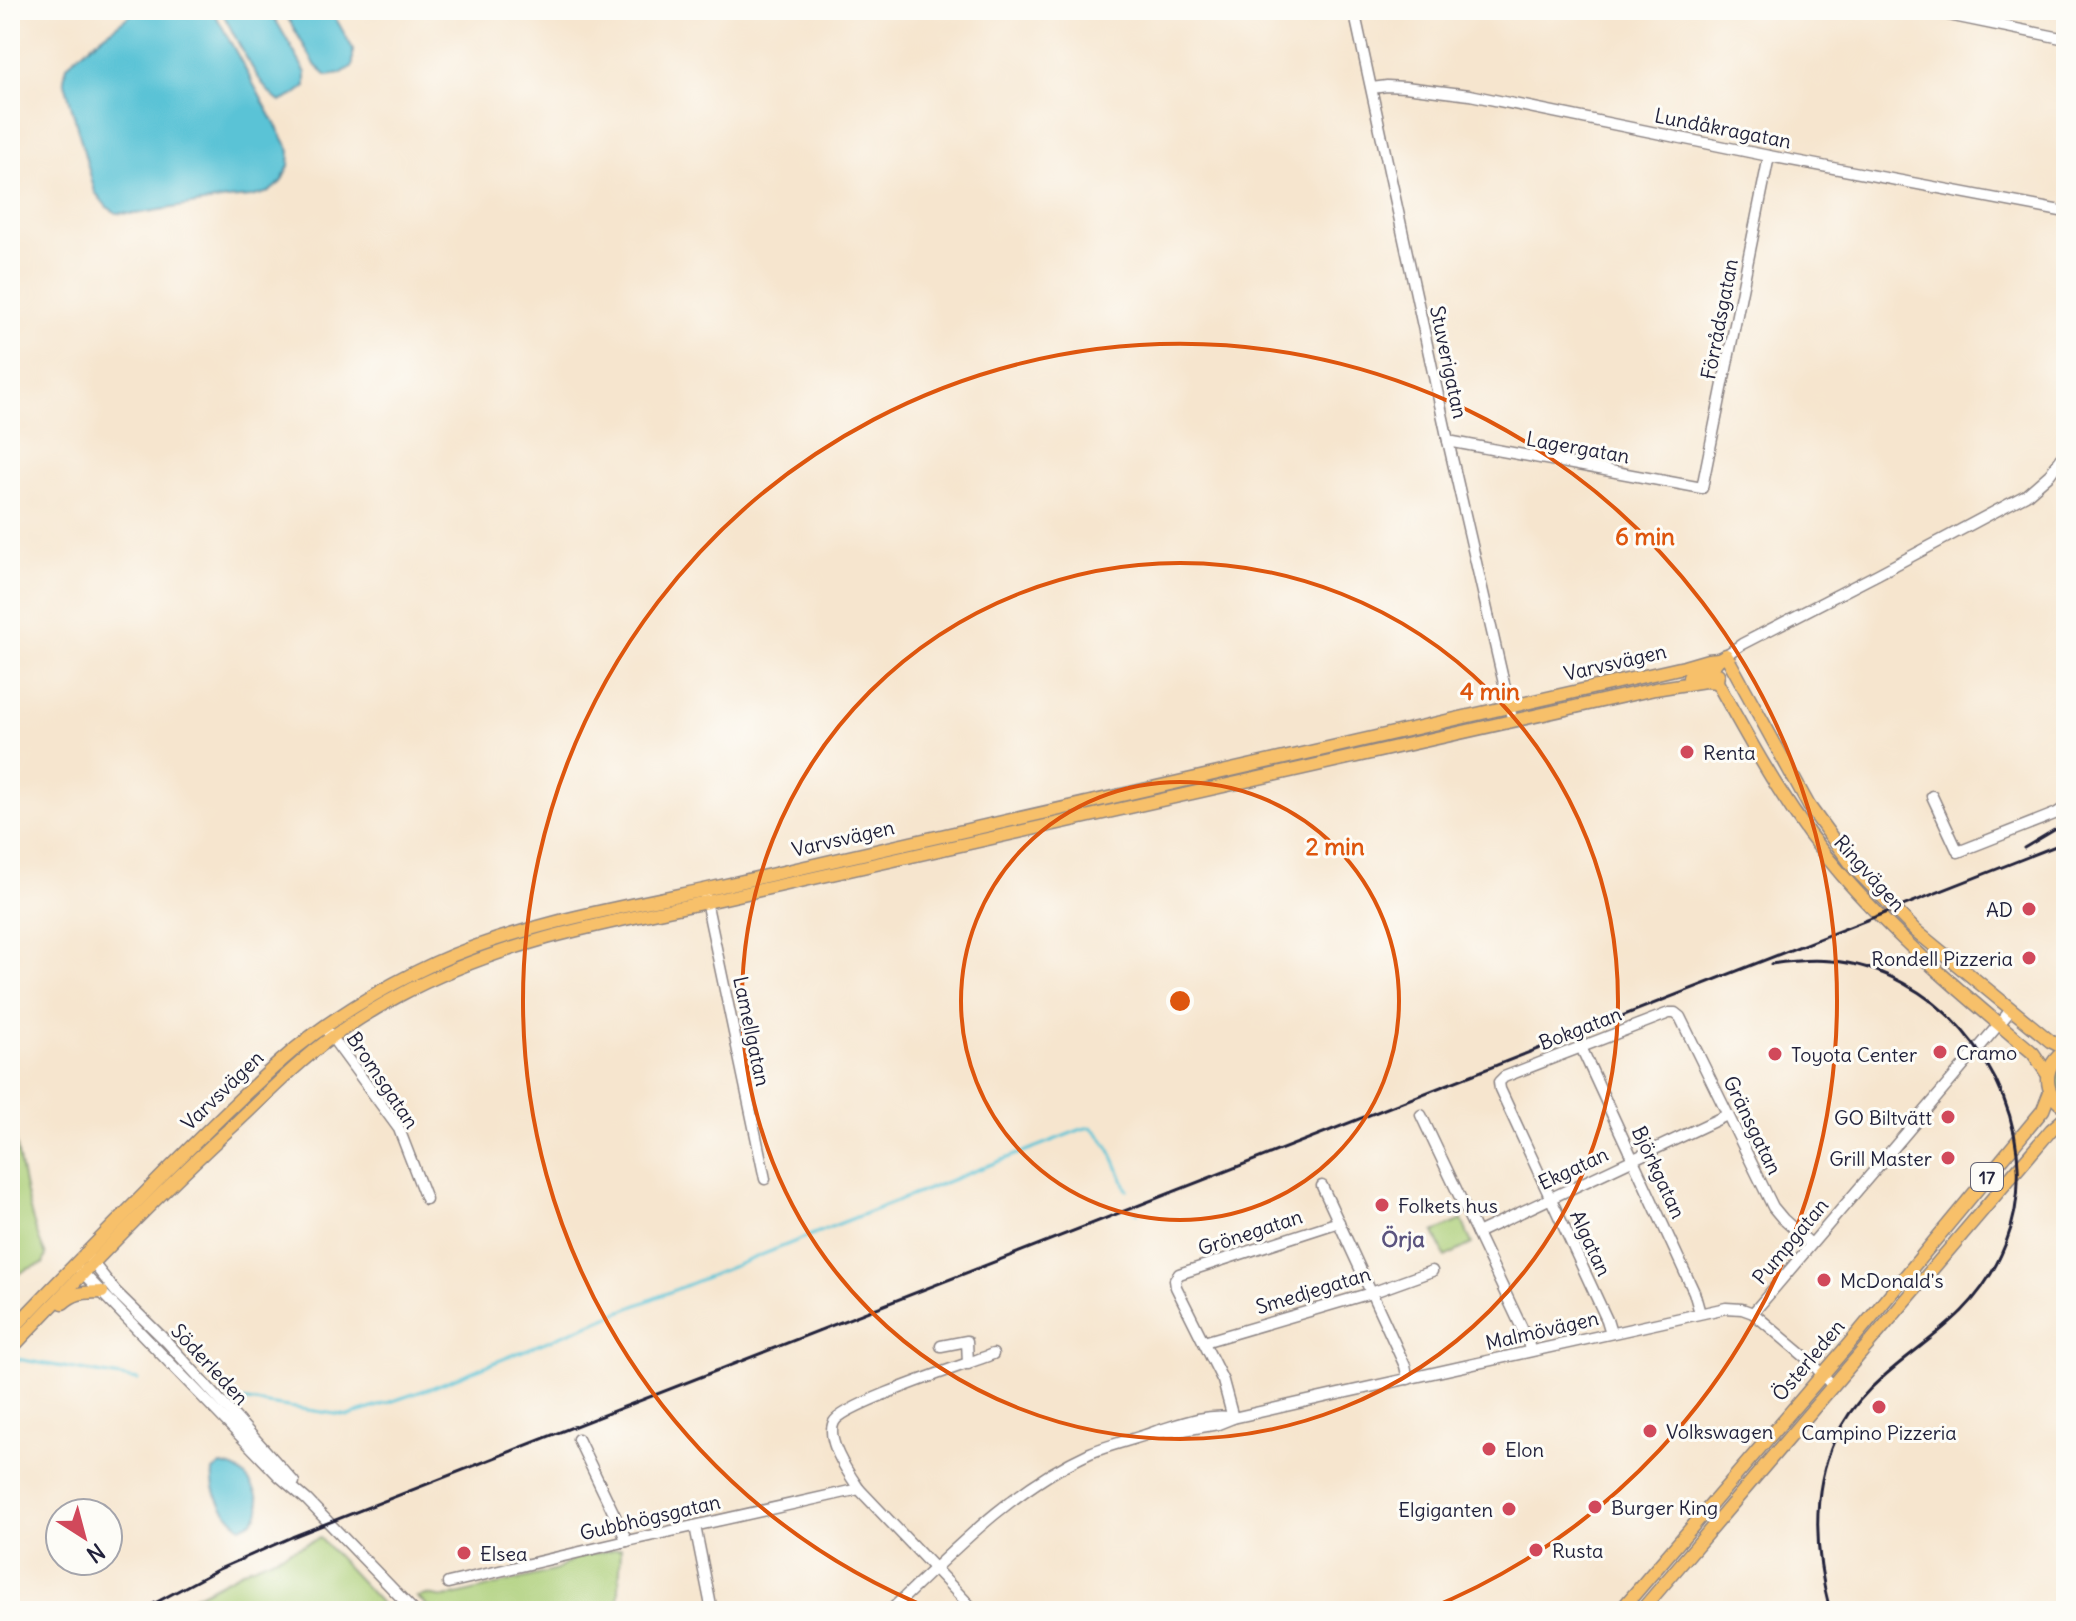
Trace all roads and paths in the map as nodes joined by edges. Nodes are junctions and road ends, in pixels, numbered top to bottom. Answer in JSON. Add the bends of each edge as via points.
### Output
{"nodes":[{"id":1,"x":1354,"y":10,"type":"edge"},
{"id":2,"x":1924,"y":10,"type":"edge"},
{"id":3,"x":2066,"y":39,"type":"edge"},
{"id":4,"x":1372,"y":88,"type":"junction"},
{"id":5,"x":1769,"y":156,"type":"junction"},
{"id":6,"x":2066,"y":212,"type":"edge"},
{"id":7,"x":1448,"y":441,"type":"junction"},
{"id":8,"x":2066,"y":452,"type":"edge"},
{"id":9,"x":1702,"y":488,"type":"joint"},
{"id":10,"x":1723,"y":657,"type":"junction"},
{"id":11,"x":1717,"y":682,"type":"junction"},
{"id":12,"x":1655,"y":689,"type":"junction"},
{"id":13,"x":1509,"y":707,"type":"junction"},
{"id":14,"x":1513,"y":720,"type":"junction"},
{"id":15,"x":1932,"y":796,"type":"dead end"},
{"id":16,"x":2066,"y":807,"type":"edge"},
{"id":17,"x":705,"y":896,"type":"junction"},
{"id":18,"x":2011,"y":1010,"type":"junction"},
{"id":19,"x":1675,"y":1013,"type":"joint"},
{"id":20,"x":1999,"y":1024,"type":"junction"},
{"id":21,"x":328,"y":1032,"type":"junction"},
{"id":22,"x":1581,"y":1047,"type":"junction"},
{"id":23,"x":2066,"y":1050,"type":"edge"},
{"id":24,"x":2048,"y":1075,"type":"junction"},
{"id":25,"x":1499,"y":1082,"type":"joint"},
{"id":26,"x":2050,"y":1092,"type":"junction"},
{"id":27,"x":2066,"y":1108,"type":"edge"},
{"id":28,"x":1421,"y":1115,"type":"dead end"},
{"id":29,"x":1727,"y":1115,"type":"junction"},
{"id":30,"x":2066,"y":1117,"type":"edge"},
{"id":31,"x":1634,"y":1159,"type":"junction"},
{"id":32,"x":765,"y":1179,"type":"dead end"},
{"id":33,"x":1322,"y":1186,"type":"dead end"},
{"id":34,"x":1551,"y":1198,"type":"junction"},
{"id":35,"x":426,"y":1199,"type":"dead end"},
{"id":36,"x":1339,"y":1222,"type":"junction"},
{"id":37,"x":1477,"y":1233,"type":"junction"},
{"id":38,"x":1811,"y":1244,"type":"junction"},
{"id":39,"x":83,"y":1264,"type":"junction"},
{"id":40,"x":1432,"y":1271,"type":"dead end"},
{"id":41,"x":102,"y":1292,"type":"junction"},
{"id":42,"x":1371,"y":1293,"type":"junction"},
{"id":43,"x":1700,"y":1313,"type":"junction"},
{"id":44,"x":1753,"y":1313,"type":"junction"},
{"id":45,"x":10,"y":1332,"type":"edge"},
{"id":46,"x":1611,"y":1333,"type":"junction"},
{"id":47,"x":1204,"y":1342,"type":"junction"},
{"id":48,"x":941,"y":1346,"type":"dead end"},
{"id":49,"x":10,"y":1350,"type":"edge"},
{"id":50,"x":1530,"y":1351,"type":"junction"},
{"id":51,"x":986,"y":1359,"type":"dead end"},
{"id":52,"x":968,"y":1364,"type":"junction"},
{"id":53,"x":1823,"y":1374,"type":"junction"},
{"id":54,"x":1408,"y":1379,"type":"junction"},
{"id":55,"x":1833,"y":1386,"type":"junction"},
{"id":56,"x":1233,"y":1418,"type":"junction"},
{"id":57,"x":578,"y":1439,"type":"dead end"},
{"id":58,"x":859,"y":1489,"type":"junction"},
{"id":59,"x":307,"y":1500,"type":"junction"},
{"id":60,"x":695,"y":1526,"type":"junction"},
{"id":61,"x":627,"y":1541,"type":"junction"},
{"id":62,"x":934,"y":1569,"type":"junction"},
{"id":63,"x":448,"y":1583,"type":"dead end"},
{"id":64,"x":414,"y":1611,"type":"edge"},
{"id":65,"x":712,"y":1611,"type":"edge"},
{"id":66,"x":890,"y":1611,"type":"edge"},
{"id":67,"x":975,"y":1611,"type":"edge"},
{"id":68,"x":1620,"y":1611,"type":"edge"},
{"id":69,"x":1641,"y":1611,"type":"edge"}],
"edges":[{"from":1,"to":4,"type":"street","name":"Stuverigatan"},
{"from":2,"to":3,"type":"street"},
{"from":4,"to":5,"type":"street","name":"Lundåkragatan","via":[[1470,95]]},
{"from":4,"to":7,"type":"street","name":"Stuverigatan"},
{"from":5,"to":6,"type":"street","name":"Lundåkragatan"},
{"from":5,"to":9,"type":"street","name":"Förrådsgatan"},
{"from":7,"to":9,"type":"street","name":"Lagergatan"},
{"from":7,"to":13,"type":"street","name":"Stuverigatan"},
{"from":8,"to":10,"type":"street","name":"Varvsvägen","via":[[2026,495]]},
{"from":10,"to":11,"type":"main road"},
{"from":10,"to":12,"type":"main road","name":"Varvsvägen","via":[[1709,671]]},
{"from":10,"to":13,"type":"main road","name":"Varvsvägen"},
{"from":10,"to":18,"type":"main road","name":"Ringvägen","via":[[1809,806],[1854,868],[1916,931]]},
{"from":11,"to":12,"type":"main road","name":"Varvsvägen"},
{"from":11,"to":20,"type":"main road","name":"Ringvägen","via":[[1795,815],[1841,875]]},
{"from":12,"to":14,"type":"main road","name":"Varvsvägen"},
{"from":13,"to":14,"type":"street","name":"Stuverigatan"},
{"from":13,"to":17,"type":"main road","name":"Varvsvägen"},
{"from":14,"to":17,"type":"main road","name":"Varvsvägen"},
{"from":15,"to":16,"type":"street","via":[[1958,852]]},
{"from":17,"to":21,"type":"main road","name":"Varvsvägen","via":[[636,904],[508,935],[388,987]]},
{"from":17,"to":32,"type":"street","name":"Lamellgatan"},
{"from":18,"to":20,"type":"street","name":"Pumpgatan"},
{"from":18,"to":23,"type":"main road","name":"Ringvägen"},
{"from":19,"to":22,"type":"street","name":"Bokgatan"},
{"from":19,"to":29,"type":"street","name":"Gränsgatan"},
{"from":20,"to":24,"type":"main road","name":"Ringvägen","via":[[2033,1053]]},
{"from":20,"to":38,"type":"street","name":"Pumpgatan"},
{"from":21,"to":35,"type":"street","name":"Bromsgatan","via":[[399,1129]]},
{"from":21,"to":39,"type":"main road","name":"Varvsvägen","via":[[282,1059]]},
{"from":22,"to":25,"type":"street","name":"Bokgatan"},
{"from":22,"to":31,"type":"street","name":"Björkgatan"},
{"from":23,"to":24,"type":"main road"},
{"from":24,"to":26,"type":"main road"},
{"from":25,"to":34,"type":"street","name":"Algatan"},
{"from":26,"to":27,"type":"main road"},
{"from":26,"to":53,"type":"main road","name":"Österleden","number":"17","via":[[2043,1110]]},
{"from":28,"to":37,"type":"street"},
{"from":29,"to":31,"type":"street","name":"Ekgatan"},
{"from":29,"to":38,"type":"street","name":"Gränsgatan","via":[[1773,1207]]},
{"from":30,"to":55,"type":"main road","name":"Österleden","number":"17"},
{"from":31,"to":34,"type":"street","name":"Ekgatan"},
{"from":31,"to":43,"type":"street","name":"Björkgatan"},
{"from":33,"to":36,"type":"street"},
{"from":34,"to":37,"type":"street","name":"Ekgatan"},
{"from":34,"to":46,"type":"street","name":"Algatan"},
{"from":36,"to":42,"type":"street"},
{"from":36,"to":47,"type":"street","name":"Grönegatan","via":[[1179,1274],[1176,1287]]},
{"from":37,"to":50,"type":"street"},
{"from":38,"to":44,"type":"street","name":"Pumpgatan"},
{"from":39,"to":41,"type":"street","name":"Söderleden"},
{"from":39,"to":45,"type":"main road"},
{"from":39,"to":49,"type":"main road"},
{"from":39,"to":59,"type":"street","name":"Söderleden","via":[[167,1342]]},
{"from":40,"to":42,"type":"street","name":"Smedjegatan"},
{"from":41,"to":49,"type":"main road","via":[[73,1295]]},
{"from":41,"to":59,"type":"street","name":"Söderleden"},
{"from":42,"to":47,"type":"street","name":"Smedjegatan"},
{"from":42,"to":54,"type":"street"},
{"from":43,"to":44,"type":"street","name":"Malmövägen","via":[[1736,1308]]},
{"from":43,"to":46,"type":"street","name":"Malmövägen"},
{"from":44,"to":53,"type":"street"},
{"from":46,"to":50,"type":"street","name":"Malmövägen"},
{"from":47,"to":56,"type":"street"},
{"from":48,"to":52,"type":"street","via":[[967,1341]]},
{"from":50,"to":54,"type":"street","name":"Malmövägen"},
{"from":51,"to":52,"type":"street"},
{"from":52,"to":58,"type":"street","via":[[842,1413],[834,1423],[835,1445]]},
{"from":53,"to":55,"type":"street"},
{"from":53,"to":68,"type":"main road","name":"Österleden","number":"17"},
{"from":54,"to":56,"type":"street","name":"Malmövägen"},
{"from":55,"to":69,"type":"main road","name":"Österleden","number":"17"},
{"from":56,"to":62,"type":"street","name":"Malmövägen","via":[[1153,1433],[1091,1453],[1013,1498]]},
{"from":57,"to":61,"type":"street"},
{"from":58,"to":60,"type":"street","name":"Gubbhögsgatan"},
{"from":58,"to":62,"type":"street"},
{"from":59,"to":64,"type":"street","name":"Söderleden"},
{"from":60,"to":61,"type":"street","name":"Gubbhögsgatan"},
{"from":60,"to":65,"type":"street"},
{"from":61,"to":63,"type":"street","name":"Gubbhögsgatan"},
{"from":62,"to":66,"type":"street","name":"Malmövägen"},
{"from":62,"to":67,"type":"street"}]}
